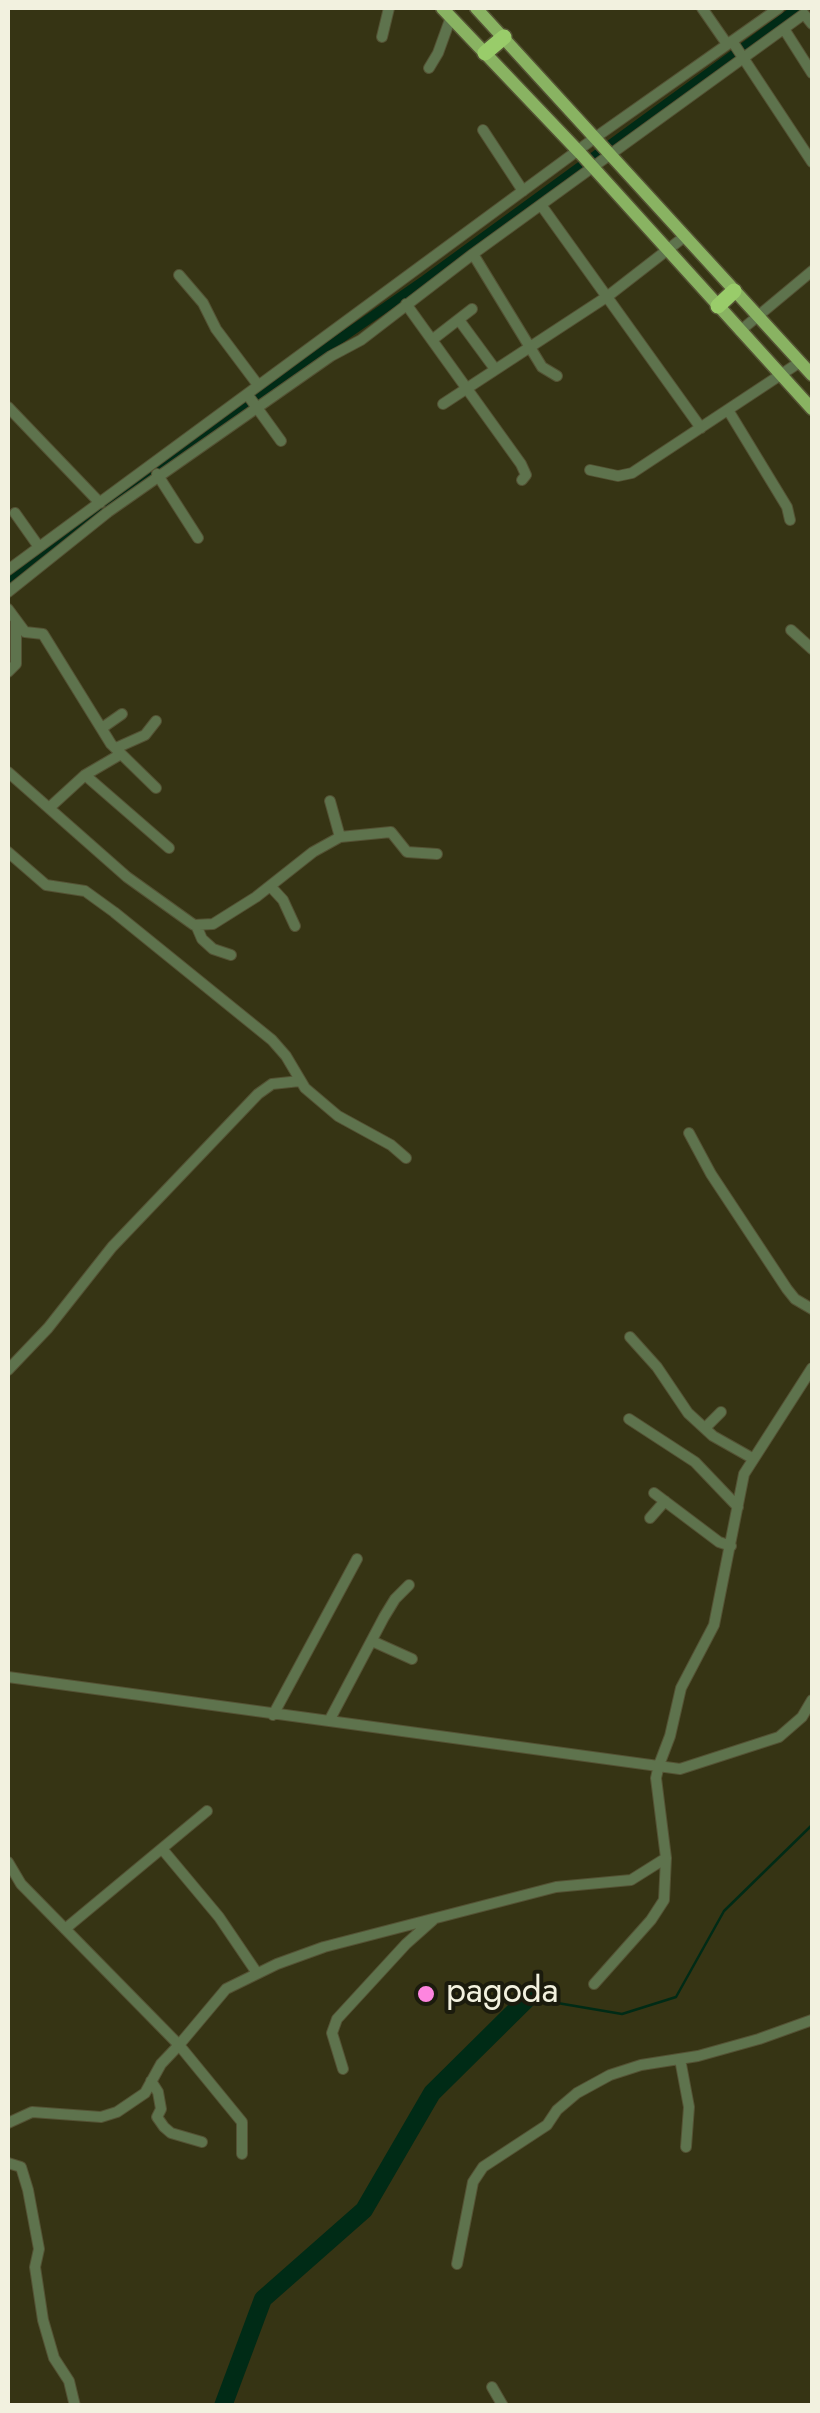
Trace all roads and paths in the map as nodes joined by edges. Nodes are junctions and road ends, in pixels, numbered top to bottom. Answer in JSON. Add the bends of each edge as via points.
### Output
{"nodes":[{"id":1,"x":390,"y":8,"type":"edge"},
{"id":2,"x":476,"y":8,"type":"edge"},
{"id":3,"x":702,"y":8,"type":"edge"},
{"id":4,"x":447,"y":12,"type":"edge"},
{"id":5,"x":783,"y":17,"type":"edge"},
{"id":6,"x":812,"y":24,"type":"edge"},
{"id":7,"x":382,"y":36,"type":"dead end"},
{"id":8,"x":504,"y":37,"type":"junction"},
{"id":9,"x":731,"y":43,"type":"junction"},
{"id":10,"x":486,"y":53,"type":"junction"},
{"id":11,"x":743,"y":58,"type":"junction"},
{"id":12,"x":429,"y":68,"type":"dead end"},
{"id":13,"x":812,"y":73,"type":"edge"},
{"id":14,"x":483,"y":130,"type":"dead end"},
{"id":15,"x":604,"y":145,"type":"junction"},
{"id":16,"x":585,"y":159,"type":"junction"},
{"id":17,"x":812,"y":162,"type":"edge"},
{"id":18,"x":523,"y":191,"type":"junction"},
{"id":19,"x":541,"y":205,"type":"junction"},
{"id":20,"x":684,"y":237,"type":"junction"},
{"id":21,"x":667,"y":251,"type":"junction"},
{"id":22,"x":473,"y":254,"type":"junction"},
{"id":23,"x":812,"y":271,"type":"edge"},
{"id":24,"x":179,"y":275,"type":"dead end"},
{"id":25,"x":734,"y":291,"type":"junction"},
{"id":26,"x":608,"y":296,"type":"junction"},
{"id":27,"x":406,"y":304,"type":"junction"},
{"id":28,"x":718,"y":306,"type":"junction"},
{"id":29,"x":472,"y":309,"type":"dead end"},
{"id":30,"x":758,"y":315,"type":"junction"},
{"id":31,"x":459,"y":320,"type":"junction"},
{"id":32,"x":740,"y":331,"type":"junction"},
{"id":33,"x":432,"y":340,"type":"junction"},
{"id":34,"x":529,"y":346,"type":"junction"},
{"id":35,"x":800,"y":362,"type":"junction"},
{"id":36,"x":494,"y":369,"type":"junction"},
{"id":37,"x":812,"y":375,"type":"edge"},
{"id":38,"x":557,"y":376,"type":"dead end"},
{"id":39,"x":782,"y":376,"type":"junction"},
{"id":40,"x":258,"y":386,"type":"junction"},
{"id":41,"x":466,"y":388,"type":"junction"},
{"id":42,"x":252,"y":400,"type":"junction"},
{"id":43,"x":443,"y":404,"type":"dead end"},
{"id":44,"x":8,"y":408,"type":"edge"},
{"id":45,"x":812,"y":409,"type":"edge"},
{"id":46,"x":728,"y":410,"type":"junction"},
{"id":47,"x":701,"y":428,"type":"junction"},
{"id":48,"x":281,"y":441,"type":"dead end"},
{"id":49,"x":590,"y":470,"type":"dead end"},
{"id":50,"x":156,"y":471,"type":"junction"},
{"id":51,"x":522,"y":480,"type":"dead end"},
{"id":52,"x":100,"y":502,"type":"junction"},
{"id":53,"x":14,"y":513,"type":"dead end"},
{"id":54,"x":790,"y":520,"type":"dead end"},
{"id":55,"x":198,"y":538,"type":"dead end"},
{"id":56,"x":39,"y":548,"type":"junction"},
{"id":57,"x":8,"y":570,"type":"edge"},
{"id":58,"x":8,"y":592,"type":"edge"},
{"id":59,"x":8,"y":609,"type":"edge"},
{"id":60,"x":16,"y":620,"type":"junction"},
{"id":61,"x":791,"y":630,"type":"dead end"},
{"id":62,"x":812,"y":649,"type":"edge"},
{"id":63,"x":8,"y":672,"type":"edge"},
{"id":64,"x":119,"y":713,"type":"dead end"},
{"id":65,"x":156,"y":721,"type":"dead end"},
{"id":66,"x":100,"y":725,"type":"junction"},
{"id":67,"x":118,"y":751,"type":"junction"},
{"id":68,"x":8,"y":772,"type":"edge"},
{"id":69,"x":85,"y":774,"type":"junction"},
{"id":70,"x":156,"y":788,"type":"dead end"},
{"id":71,"x":330,"y":801,"type":"dead end"},
{"id":72,"x":48,"y":808,"type":"junction"},
{"id":73,"x":340,"y":837,"type":"junction"},
{"id":74,"x":170,"y":848,"type":"dead end"},
{"id":75,"x":8,"y":852,"type":"edge"},
{"id":76,"x":438,"y":854,"type":"dead end"},
{"id":77,"x":271,"y":887,"type":"junction"},
{"id":78,"x":196,"y":926,"type":"junction"},
{"id":79,"x":295,"y":926,"type":"dead end"},
{"id":80,"x":231,"y":954,"type":"dead end"},
{"id":81,"x":300,"y":1081,"type":"junction"},
{"id":82,"x":689,"y":1132,"type":"dead end"},
{"id":83,"x":406,"y":1158,"type":"dead end"},
{"id":84,"x":812,"y":1309,"type":"edge"},
{"id":85,"x":630,"y":1337,"type":"dead end"},
{"id":86,"x":812,"y":1368,"type":"edge"},
{"id":87,"x":8,"y":1370,"type":"edge"},
{"id":88,"x":802,"y":1383,"type":"junction"},
{"id":89,"x":812,"y":1392,"type":"edge"},
{"id":90,"x":722,"y":1412,"type":"dead end"},
{"id":91,"x":628,"y":1420,"type":"dead end"},
{"id":92,"x":705,"y":1428,"type":"junction"},
{"id":93,"x":752,"y":1458,"type":"junction"},
{"id":94,"x":654,"y":1493,"type":"dead end"},
{"id":95,"x":665,"y":1502,"type":"junction"},
{"id":96,"x":738,"y":1506,"type":"junction"},
{"id":97,"x":650,"y":1518,"type":"dead end"},
{"id":98,"x":731,"y":1546,"type":"junction"},
{"id":99,"x":357,"y":1559,"type":"dead end"},
{"id":100,"x":409,"y":1586,"type":"dead end"},
{"id":101,"x":372,"y":1640,"type":"junction"},
{"id":102,"x":412,"y":1658,"type":"dead end"},
{"id":103,"x":8,"y":1677,"type":"edge"},
{"id":104,"x":812,"y":1700,"type":"edge"},
{"id":105,"x":273,"y":1715,"type":"junction"},
{"id":106,"x":329,"y":1721,"type":"junction"},
{"id":107,"x":658,"y":1764,"type":"junction"},
{"id":108,"x":206,"y":1812,"type":"dead end"},
{"id":109,"x":162,"y":1850,"type":"junction"},
{"id":110,"x":666,"y":1858,"type":"junction"},
{"id":111,"x":8,"y":1862,"type":"edge"},
{"id":112,"x":434,"y":1920,"type":"junction"},
{"id":113,"x":65,"y":1929,"type":"junction"},
{"id":114,"x":256,"y":1973,"type":"junction"},
{"id":115,"x":594,"y":1984,"type":"dead end"},
{"id":116,"x":812,"y":2020,"type":"edge"},
{"id":117,"x":179,"y":2045,"type":"junction"},
{"id":118,"x":680,"y":2059,"type":"junction"},
{"id":119,"x":343,"y":2070,"type":"dead end"},
{"id":120,"x":151,"y":2081,"type":"junction"},
{"id":121,"x":8,"y":2123,"type":"edge"},
{"id":122,"x":202,"y":2142,"type":"dead end"},
{"id":123,"x":686,"y":2146,"type":"dead end"},
{"id":124,"x":242,"y":2154,"type":"dead end"},
{"id":125,"x":8,"y":2163,"type":"edge"},
{"id":126,"x":457,"y":2264,"type":"dead end"},
{"id":127,"x":492,"y":2386,"type":"dead end"},
{"id":128,"x":75,"y":2406,"type":"edge"},
{"id":129,"x":503,"y":2406,"type":"edge"}],
"edges":[{"from":1,"to":7,"type":"street"},
{"from":2,"to":8,"type":"main road"},
{"from":3,"to":9,"type":"street"},
{"from":4,"to":10,"type":"main road"},
{"from":4,"to":12,"type":"street"},
{"from":5,"to":6,"type":"street","via":[[804,14]]},
{"from":5,"to":9,"type":"street"},
{"from":5,"to":11,"type":"street"},
{"from":5,"to":13,"type":"street"},
{"from":8,"to":10,"type":"highway"},
{"from":8,"to":15,"type":"main road"},
{"from":9,"to":11,"type":"street"},
{"from":9,"to":15,"type":"street"},
{"from":10,"to":16,"type":"main road"},
{"from":11,"to":15,"type":"street"},
{"from":11,"to":17,"type":"street"},
{"from":14,"to":18,"type":"street"},
{"from":15,"to":16,"type":"street"},
{"from":15,"to":16,"type":"street"},
{"from":15,"to":20,"type":"main road"},
{"from":16,"to":18,"type":"street"},
{"from":16,"to":19,"type":"street"},
{"from":16,"to":21,"type":"main road"},
{"from":18,"to":40,"type":"street"},
{"from":19,"to":22,"type":"street"},
{"from":19,"to":26,"type":"street"},
{"from":20,"to":21,"type":"street"},
{"from":20,"to":25,"type":"main road"},
{"from":21,"to":26,"type":"street"},
{"from":21,"to":28,"type":"main road"},
{"from":22,"to":27,"type":"street"},
{"from":22,"to":34,"type":"street"},
{"from":23,"to":30,"type":"street"},
{"from":24,"to":40,"type":"street"},
{"from":25,"to":28,"type":"highway"},
{"from":25,"to":30,"type":"main road"},
{"from":26,"to":34,"type":"street"},
{"from":26,"to":47,"type":"street"},
{"from":27,"to":33,"type":"street"},
{"from":27,"to":42,"type":"street","via":[[361,340]]},
{"from":28,"to":32,"type":"main road"},
{"from":29,"to":31,"type":"street"},
{"from":30,"to":32,"type":"street"},
{"from":30,"to":35,"type":"main road"},
{"from":31,"to":33,"type":"street"},
{"from":31,"to":36,"type":"street"},
{"from":32,"to":39,"type":"main road"},
{"from":33,"to":41,"type":"street"},
{"from":34,"to":36,"type":"street"},
{"from":34,"to":38,"type":"street"},
{"from":35,"to":37,"type":"main road"},
{"from":35,"to":39,"type":"street"},
{"from":36,"to":41,"type":"street"},
{"from":39,"to":45,"type":"main road"},
{"from":39,"to":46,"type":"street"},
{"from":40,"to":42,"type":"street"},
{"from":41,"to":43,"type":"street"},
{"from":41,"to":51,"type":"street","via":[[524,470]]},
{"from":42,"to":48,"type":"street"},
{"from":42,"to":50,"type":"street"},
{"from":42,"to":50,"type":"street"},
{"from":44,"to":52,"type":"street"},
{"from":46,"to":47,"type":"street"},
{"from":46,"to":54,"type":"street"},
{"from":47,"to":49,"type":"street","via":[[626,475]]},
{"from":50,"to":52,"type":"street"},
{"from":50,"to":55,"type":"street"},
{"from":50,"to":58,"type":"street"},
{"from":52,"to":56,"type":"street"},
{"from":53,"to":56,"type":"street"},
{"from":56,"to":57,"type":"street"},
{"from":59,"to":60,"type":"street"},
{"from":60,"to":63,"type":"street","via":[[16,664]]},
{"from":60,"to":66,"type":"street","via":[[26,632],[43,634]]},
{"from":61,"to":62,"type":"street"},
{"from":64,"to":66,"type":"street"},
{"from":65,"to":67,"type":"street"},
{"from":66,"to":67,"type":"street"},
{"from":67,"to":69,"type":"street"},
{"from":67,"to":70,"type":"street"},
{"from":68,"to":72,"type":"street"},
{"from":69,"to":72,"type":"street"},
{"from":69,"to":74,"type":"street"},
{"from":71,"to":73,"type":"street"},
{"from":72,"to":78,"type":"street"},
{"from":73,"to":76,"type":"street","via":[[390,832],[407,852]]},
{"from":73,"to":77,"type":"street"},
{"from":75,"to":81,"type":"street","via":[[46,884],[85,891],[114,912],[272,1040]]},
{"from":77,"to":78,"type":"street","via":[[212,924]]},
{"from":77,"to":79,"type":"street"},
{"from":78,"to":80,"type":"street","via":[[212,949]]},
{"from":81,"to":83,"type":"street","via":[[338,1116]]},
{"from":81,"to":87,"type":"street","via":[[272,1084],[258,1094]]},
{"from":82,"to":84,"type":"street","via":[[787,1290]]},
{"from":85,"to":92,"type":"street"},
{"from":86,"to":88,"type":"street"},
{"from":88,"to":89,"type":"street"},
{"from":88,"to":93,"type":"street"},
{"from":90,"to":92,"type":"street"},
{"from":91,"to":96,"type":"street","via":[[695,1462]]},
{"from":92,"to":93,"type":"street"},
{"from":93,"to":96,"type":"street"},
{"from":94,"to":95,"type":"street"},
{"from":95,"to":97,"type":"street"},
{"from":95,"to":98,"type":"street"},
{"from":96,"to":98,"type":"street"},
{"from":98,"to":107,"type":"street","via":[[714,1625],[681,1688]]},
{"from":99,"to":105,"type":"street"},
{"from":100,"to":101,"type":"street"},
{"from":101,"to":102,"type":"street"},
{"from":101,"to":106,"type":"street"},
{"from":103,"to":105,"type":"street"},
{"from":104,"to":107,"type":"street","via":[[780,1736],[680,1770]]},
{"from":105,"to":106,"type":"street"},
{"from":106,"to":107,"type":"street"},
{"from":107,"to":110,"type":"street"},
{"from":108,"to":109,"type":"street"},
{"from":109,"to":113,"type":"street"},
{"from":109,"to":114,"type":"street"},
{"from":110,"to":112,"type":"street","via":[[631,1880],[556,1887]]},
{"from":110,"to":115,"type":"street","via":[[659,1908]]},
{"from":111,"to":113,"type":"street"},
{"from":112,"to":114,"type":"street","via":[[324,1947]]},
{"from":112,"to":119,"type":"street","via":[[337,2019],[332,2033]]},
{"from":113,"to":117,"type":"street"},
{"from":114,"to":117,"type":"street","via":[[226,1989]]},
{"from":116,"to":118,"type":"street"},
{"from":117,"to":120,"type":"street"},
{"from":117,"to":124,"type":"street","via":[[242,2122]]},
{"from":118,"to":123,"type":"street","via":[[689,2106]]},
{"from":118,"to":126,"type":"street","via":[[610,2075],[484,2168],[473,2182]]},
{"from":120,"to":121,"type":"street","via":[[130,2105],[101,2116],[32,2112]]},
{"from":120,"to":122,"type":"street","via":[[164,2128]]},
{"from":125,"to":128,"type":"street","via":[[21,2167],[28,2190],[43,2320]]},
{"from":127,"to":129,"type":"street"}]}
